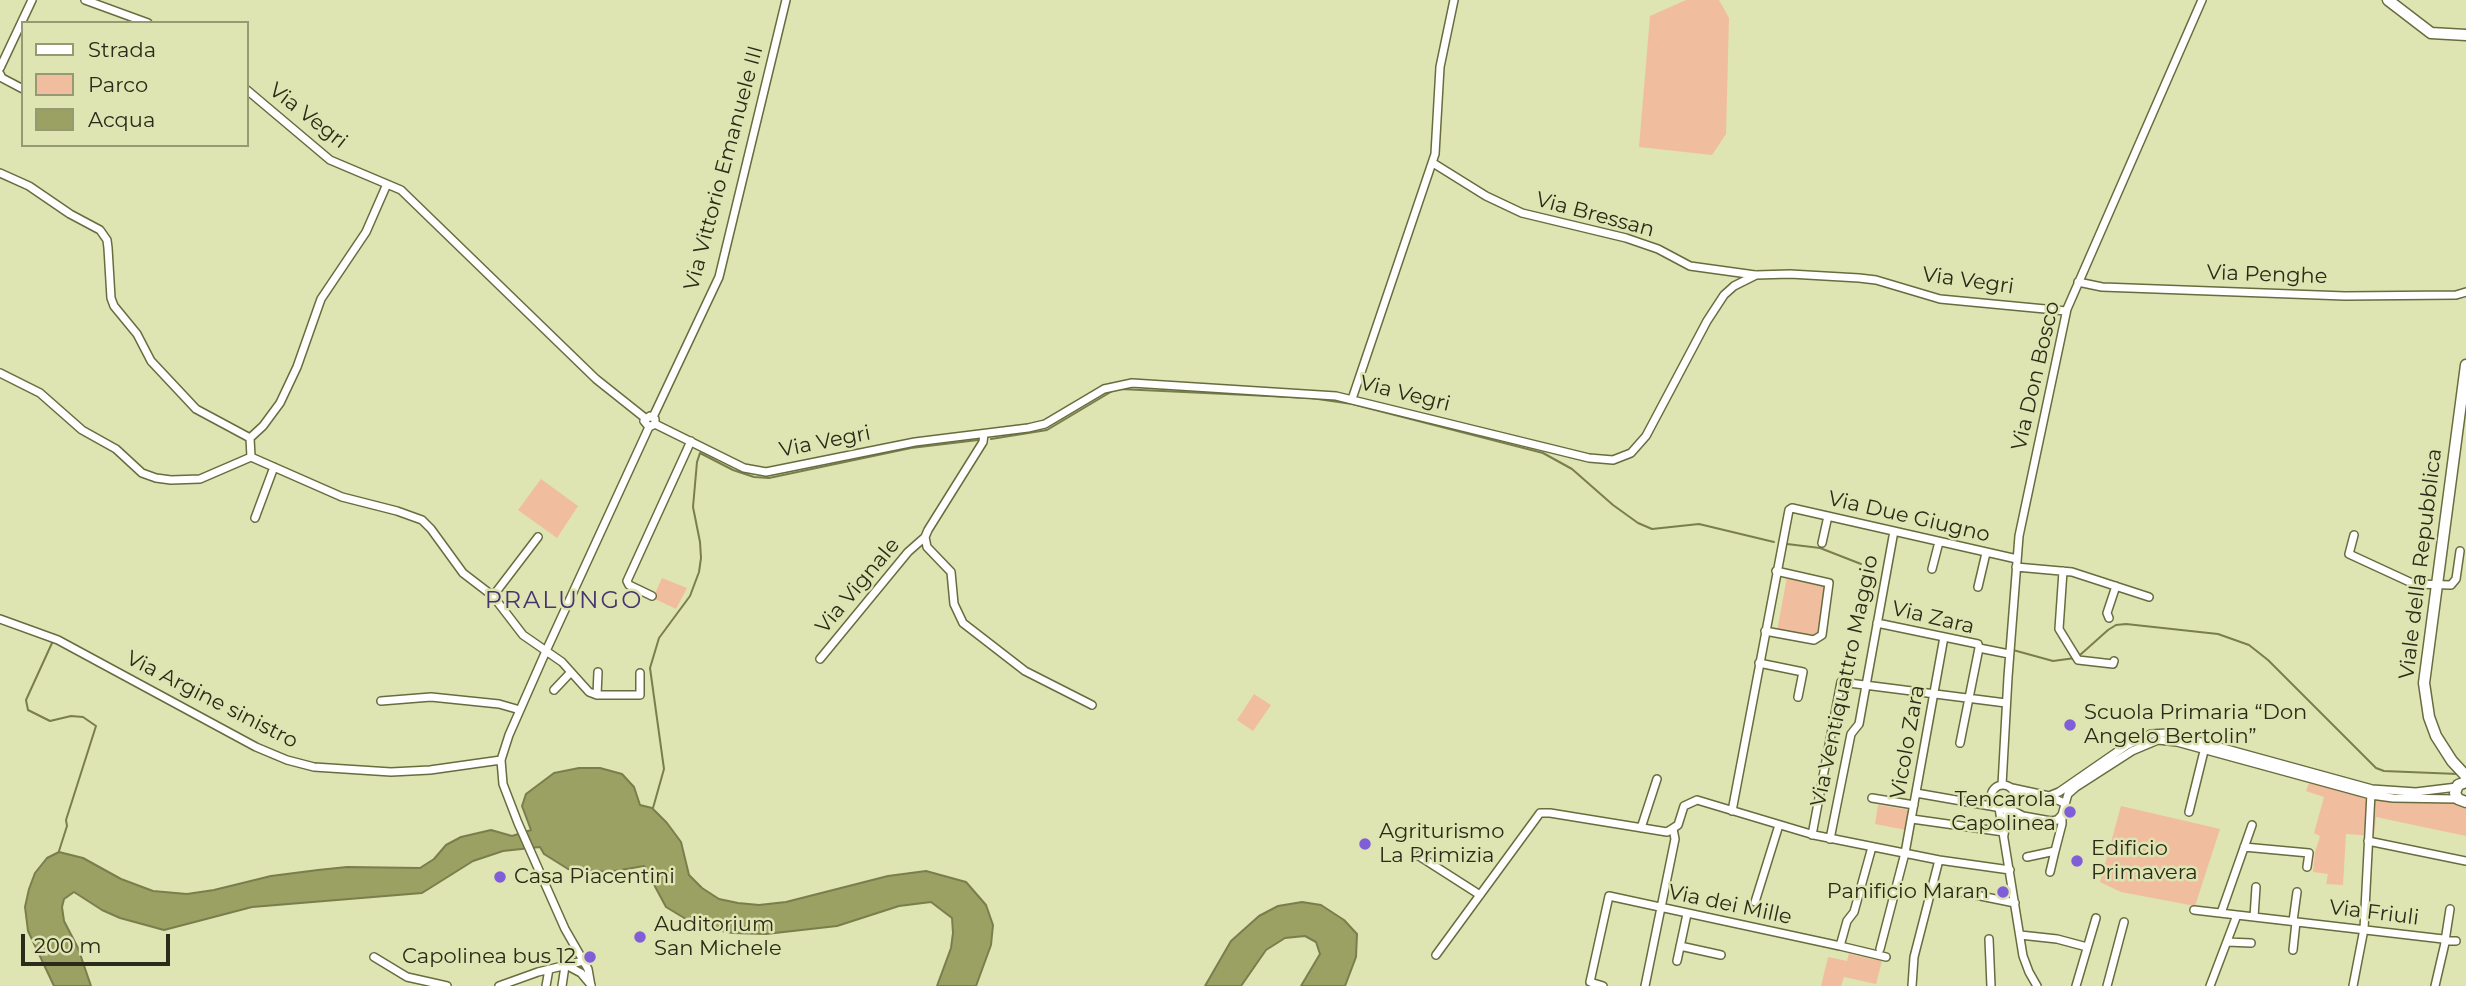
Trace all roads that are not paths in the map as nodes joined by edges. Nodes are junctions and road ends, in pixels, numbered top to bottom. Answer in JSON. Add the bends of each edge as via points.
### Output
{"nodes":[{"id":1,"x":32,"y":0,"type":"edge"},
{"id":2,"x":85,"y":0,"type":"edge"},
{"id":3,"x":786,"y":0,"type":"edge"},
{"id":4,"x":1454,"y":0,"type":"edge"},
{"id":5,"x":2202,"y":0,"type":"edge"},
{"id":6,"x":2388,"y":0,"type":"edge"},
{"id":7,"x":24,"y":21,"type":"edge"},
{"id":8,"x":143,"y":21,"type":"edge"},
{"id":9,"x":21,"y":30,"type":"edge"},
{"id":10,"x":2466,"y":36,"type":"edge"},
{"id":11,"x":0,"y":68,"type":"edge"},
{"id":12,"x":0,"y":74,"type":"edge"},
{"id":13,"x":21,"y":88,"type":"edge"},
{"id":14,"x":248,"y":91,"type":"edge"},
{"id":15,"x":1433,"y":163,"type":"junction"},
{"id":16,"x":0,"y":173,"type":"edge"},
{"id":17,"x":387,"y":184,"type":"junction"},
{"id":18,"x":1756,"y":275,"type":"junction"},
{"id":19,"x":2078,"y":282,"type":"junction"},
{"id":20,"x":2466,"y":292,"type":"edge"},
{"id":21,"x":2456,"y":295,"type":"junction"},
{"id":22,"x":2466,"y":299,"type":"edge"},
{"id":23,"x":2066,"y":311,"type":"junction"},
{"id":24,"x":2466,"y":366,"type":"edge"},
{"id":25,"x":0,"y":373,"type":"edge"},
{"id":26,"x":1352,"y":399,"type":"junction"},
{"id":27,"x":651,"y":422,"type":"junction"},
{"id":28,"x":984,"y":434,"type":"junction"},
{"id":29,"x":250,"y":438,"type":"junction"},
{"id":30,"x":691,"y":441,"type":"junction"},
{"id":31,"x":251,"y":457,"type":"junction"},
{"id":32,"x":274,"y":467,"type":"junction"},
{"id":33,"x":1828,"y":516,"type":"junction"},
{"id":34,"x":255,"y":518,"type":"dead end"},
{"id":35,"x":1894,"y":531,"type":"junction"},
{"id":36,"x":2354,"y":535,"type":"dead end"},
{"id":37,"x":538,"y":537,"type":"dead end"},
{"id":38,"x":925,"y":537,"type":"junction"},
{"id":39,"x":1939,"y":542,"type":"junction"},
{"id":40,"x":1822,"y":543,"type":"dead end"},
{"id":41,"x":2460,"y":551,"type":"dead end"},
{"id":42,"x":1986,"y":553,"type":"junction"},
{"id":43,"x":2017,"y":563,"type":"junction"},
{"id":44,"x":1932,"y":569,"type":"dead end"},
{"id":45,"x":1776,"y":571,"type":"junction"},
{"id":46,"x":2063,"y":571,"type":"junction"},
{"id":47,"x":2116,"y":586,"type":"junction"},
{"id":48,"x":2436,"y":586,"type":"junction"},
{"id":49,"x":1978,"y":587,"type":"dead end"},
{"id":50,"x":493,"y":596,"type":"junction"},
{"id":51,"x":652,"y":596,"type":"dead end"},
{"id":52,"x":2149,"y":597,"type":"dead end"},
{"id":53,"x":2109,"y":618,"type":"dead end"},
{"id":54,"x":0,"y":619,"type":"edge"},
{"id":55,"x":1877,"y":623,"type":"junction"},
{"id":56,"x":1765,"y":631,"type":"junction"},
{"id":57,"x":1944,"y":637,"type":"junction"},
{"id":58,"x":1979,"y":648,"type":"junction"},
{"id":59,"x":546,"y":651,"type":"junction"},
{"id":60,"x":2009,"y":653,"type":"junction"},
{"id":61,"x":820,"y":659,"type":"dead end"},
{"id":62,"x":2114,"y":661,"type":"dead end"},
{"id":63,"x":1759,"y":663,"type":"junction"},
{"id":64,"x":571,"y":672,"type":"junction"},
{"id":65,"x":598,"y":672,"type":"dead end"},
{"id":66,"x":640,"y":673,"type":"dead end"},
{"id":67,"x":1866,"y":686,"type":"junction"},
{"id":68,"x":554,"y":690,"type":"dead end"},
{"id":69,"x":1934,"y":694,"type":"junction"},
{"id":70,"x":597,"y":695,"type":"junction"},
{"id":71,"x":1798,"y":697,"type":"dead end"},
{"id":72,"x":1969,"y":698,"type":"junction"},
{"id":73,"x":381,"y":701,"type":"dead end"},
{"id":74,"x":2006,"y":703,"type":"junction"},
{"id":75,"x":1092,"y":705,"type":"dead end"},
{"id":76,"x":520,"y":710,"type":"junction"},
{"id":77,"x":1960,"y":743,"type":"dead end"},
{"id":78,"x":2206,"y":746,"type":"junction"},
{"id":79,"x":501,"y":763,"type":"junction"},
{"id":80,"x":2460,"y":776,"type":"edge"},
{"id":81,"x":1657,"y":779,"type":"dead end"},
{"id":82,"x":2002,"y":785,"type":"junction"},
{"id":83,"x":2012,"y":788,"type":"junction"},
{"id":84,"x":2371,"y":792,"type":"junction"},
{"id":85,"x":1916,"y":793,"type":"junction"},
{"id":86,"x":1991,"y":796,"type":"junction"},
{"id":87,"x":2049,"y":796,"type":"junction"},
{"id":88,"x":1872,"y":798,"type":"dead end"},
{"id":89,"x":2462,"y":801,"type":"edge"},
{"id":90,"x":1979,"y":802,"type":"junction"},
{"id":91,"x":2064,"y":803,"type":"junction"},
{"id":92,"x":1914,"y":804,"type":"junction"},
{"id":93,"x":1998,"y":807,"type":"junction"},
{"id":94,"x":2008,"y":808,"type":"junction"},
{"id":95,"x":1732,"y":811,"type":"junction"},
{"id":96,"x":2189,"y":812,"type":"dead end"},
{"id":97,"x":2062,"y":815,"type":"junction"},
{"id":98,"x":2023,"y":816,"type":"junction"},
{"id":99,"x":1912,"y":819,"type":"junction"},
{"id":100,"x":2051,"y":821,"type":"junction"},
{"id":101,"x":1779,"y":825,"type":"junction"},
{"id":102,"x":2252,"y":825,"type":"dead end"},
{"id":103,"x":1641,"y":828,"type":"junction"},
{"id":104,"x":1673,"y":829,"type":"junction"},
{"id":105,"x":2005,"y":831,"type":"junction"},
{"id":106,"x":1812,"y":835,"type":"junction"},
{"id":107,"x":1830,"y":839,"type":"junction"},
{"id":108,"x":2057,"y":839,"type":"junction"},
{"id":109,"x":2368,"y":841,"type":"junction"},
{"id":110,"x":1872,"y":847,"type":"junction"},
{"id":111,"x":2245,"y":847,"type":"junction"},
{"id":112,"x":2055,"y":851,"type":"junction"},
{"id":113,"x":1905,"y":853,"type":"junction"},
{"id":114,"x":1419,"y":856,"type":"dead end"},
{"id":115,"x":2027,"y":857,"type":"dead end"},
{"id":116,"x":1939,"y":860,"type":"junction"},
{"id":117,"x":2466,"y":861,"type":"edge"},
{"id":118,"x":2307,"y":867,"type":"dead end"},
{"id":119,"x":2010,"y":870,"type":"junction"},
{"id":120,"x":2050,"y":872,"type":"dead end"},
{"id":121,"x":2256,"y":887,"type":"dead end"},
{"id":122,"x":1956,"y":891,"type":"dead end"},
{"id":123,"x":2297,"y":892,"type":"dead end"},
{"id":124,"x":1480,"y":895,"type":"junction"},
{"id":125,"x":1755,"y":902,"type":"dead end"},
{"id":126,"x":2015,"y":902,"type":"junction"},
{"id":127,"x":1661,"y":908,"type":"junction"},
{"id":128,"x":2450,"y":909,"type":"dead end"},
{"id":129,"x":2194,"y":910,"type":"dead end"},
{"id":130,"x":2221,"y":913,"type":"junction"},
{"id":131,"x":1688,"y":914,"type":"junction"},
{"id":132,"x":2237,"y":915,"type":"junction"},
{"id":133,"x":2253,"y":917,"type":"junction"},
{"id":134,"x":2096,"y":918,"type":"dead end"},
{"id":135,"x":2295,"y":921,"type":"junction"},
{"id":136,"x":2123,"y":922,"type":"dead end"},
{"id":137,"x":2364,"y":929,"type":"junction"},
{"id":138,"x":2020,"y":935,"type":"junction"},
{"id":139,"x":1989,"y":939,"type":"dead end"},
{"id":140,"x":2456,"y":941,"type":"dead end"},
{"id":141,"x":2227,"y":942,"type":"junction"},
{"id":142,"x":2445,"y":942,"type":"junction"},
{"id":143,"x":2251,"y":943,"type":"dead end"},
{"id":144,"x":1680,"y":946,"type":"junction"},
{"id":145,"x":1840,"y":946,"type":"junction"},
{"id":146,"x":2087,"y":947,"type":"junction"},
{"id":147,"x":1880,"y":948,"type":"dead end"},
{"id":148,"x":2293,"y":950,"type":"dead end"},
{"id":149,"x":1436,"y":955,"type":"dead end"},
{"id":150,"x":1721,"y":955,"type":"dead end"},
{"id":151,"x":374,"y":957,"type":"dead end"},
{"id":152,"x":1886,"y":957,"type":"dead end"},
{"id":153,"x":583,"y":961,"type":"junction"},
{"id":154,"x":1677,"y":961,"type":"dead end"},
{"id":155,"x":570,"y":967,"type":"junction"},
{"id":156,"x":549,"y":970,"type":"junction"},
{"id":157,"x":588,"y":970,"type":"junction"},
{"id":158,"x":407,"y":977,"type":"junction"},
{"id":159,"x":403,"y":986,"type":"edge"},
{"id":160,"x":447,"y":986,"type":"edge"},
{"id":161,"x":499,"y":986,"type":"edge"},
{"id":162,"x":546,"y":986,"type":"edge"},
{"id":163,"x":562,"y":986,"type":"edge"},
{"id":164,"x":591,"y":986,"type":"edge"},
{"id":165,"x":1603,"y":986,"type":"edge"},
{"id":166,"x":1645,"y":986,"type":"edge"},
{"id":167,"x":1912,"y":986,"type":"edge"},
{"id":168,"x":1991,"y":986,"type":"edge"},
{"id":169,"x":2037,"y":986,"type":"edge"},
{"id":170,"x":2076,"y":986,"type":"edge"},
{"id":171,"x":2107,"y":986,"type":"edge"},
{"id":172,"x":2210,"y":986,"type":"edge"},
{"id":173,"x":2353,"y":986,"type":"edge"},
{"id":174,"x":2435,"y":986,"type":"edge"}],
"edges":[{"from":1,"to":7,"type":"street"},
{"from":2,"to":8,"type":"street"},
{"from":3,"to":27,"type":"street","name":"Via Vittorio Emanuele III","via":[[719,277]]},
{"from":4,"to":15,"type":"street","via":[[1440,67]]},
{"from":5,"to":19,"type":"street","name":"Via Don Bosco"},
{"from":6,"to":10,"type":"main road","via":[[2431,33]]},
{"from":9,"to":11,"type":"street"},
{"from":12,"to":13,"type":"street"},
{"from":14,"to":17,"type":"street","name":"Via Vegri","via":[[330,160]]},
{"from":15,"to":18,"type":"street","name":"Via Bressan","via":[[1522,214],[1626,238],[1690,266]]},
{"from":15,"to":26,"type":"street"},
{"from":16,"to":29,"type":"street","via":[[100,230],[107,240],[114,306],[137,334],[150,361],[196,409]]},
{"from":17,"to":27,"type":"street","name":"Via Vegri","via":[[401,190],[597,379]]},
{"from":17,"to":29,"type":"street","via":[[366,233],[321,299],[280,403]]},
{"from":18,"to":23,"type":"street","name":"Via Vegri","via":[[1859,278],[1940,299]]},
{"from":18,"to":26,"type":"street","name":"Via Vegri","via":[[1724,295],[1646,436],[1631,453],[1613,460],[1589,458]]},
{"from":19,"to":21,"type":"street","name":"Via Penghe","via":[[2102,287],[2346,296]]},
{"from":19,"to":23,"type":"street","name":"Via Don Bosco"},
{"from":20,"to":21,"type":"street","name":"Via Penghe"},
{"from":21,"to":22,"type":"street","name":"Via Penghe"},
{"from":23,"to":43,"type":"street","name":"Via Don Bosco","via":[[2023,513]]},
{"from":24,"to":48,"type":"main road","name":"Viale della Repubblica"},
{"from":25,"to":31,"type":"street","via":[[40,393],[82,430],[156,478],[200,479]]},
{"from":26,"to":28,"type":"street","name":"Via Vegri","via":[[1132,383],[1104,389],[1045,424]]},
{"from":27,"to":30,"type":"street","name":"Via Vegri"},
{"from":27,"to":59,"type":"street","name":"Via Vittorio Emanuele III"},
{"from":28,"to":30,"type":"street","name":"Via Vegri","via":[[915,442],[766,472],[744,468]]},
{"from":28,"to":38,"type":"street","name":"Via Vignale"},
{"from":29,"to":31,"type":"street"},
{"from":30,"to":51,"type":"street","via":[[627,581]]},
{"from":31,"to":32,"type":"street"},
{"from":32,"to":34,"type":"street"},
{"from":32,"to":50,"type":"street","via":[[342,497],[422,520],[463,572]]},
{"from":33,"to":35,"type":"street","name":"Via Due Giugno"},
{"from":33,"to":40,"type":"street"},
{"from":33,"to":45,"type":"street","name":"Via Due Giugno","via":[[1792,508],[1786,514]]},
{"from":35,"to":39,"type":"street","name":"Via Due Giugno"},
{"from":35,"to":55,"type":"street","name":"Via Ventiquattro Maggio"},
{"from":36,"to":48,"type":"street","via":[[2350,555],[2414,584]]},
{"from":37,"to":50,"type":"street"},
{"from":38,"to":61,"type":"street","name":"Via Vignale"},
{"from":38,"to":75,"type":"street","name":"Via Vignale","via":[[930,552],[951,572],[954,604],[963,623],[1026,671]]},
{"from":39,"to":42,"type":"street","name":"Via Due Giugno"},
{"from":39,"to":44,"type":"street"},
{"from":41,"to":48,"type":"street","via":[[2454,582]]},
{"from":42,"to":43,"type":"street","name":"Via Due Giugno"},
{"from":42,"to":49,"type":"street"},
{"from":43,"to":46,"type":"street","name":"Via Due Giugno"},
{"from":43,"to":60,"type":"street","name":"Via Don Bosco"},
{"from":45,"to":56,"type":"street"},
{"from":45,"to":56,"type":"street","via":[[1829,583],[1822,635],[1814,640]]},
{"from":46,"to":47,"type":"street","name":"Via Due Giugno"},
{"from":46,"to":62,"type":"street","via":[[2058,623],[2076,657]]},
{"from":47,"to":52,"type":"street","name":"Via Due Giugno"},
{"from":47,"to":53,"type":"street","via":[[2107,610]]},
{"from":48,"to":80,"type":"main road","name":"Viale della Repubblica","via":[[2425,699],[2435,736]]},
{"from":50,"to":59,"type":"street","via":[[523,635]]},
{"from":54,"to":79,"type":"street","name":"Via Argine sinistro","via":[[67,644],[287,760],[314,767],[391,772]]},
{"from":55,"to":57,"type":"street","name":"Via Zara"},
{"from":55,"to":67,"type":"street","name":"Via Ventiquattro Maggio"},
{"from":56,"to":63,"type":"street"},
{"from":57,"to":58,"type":"street","name":"Via Zara","via":[[1978,644]]},
{"from":57,"to":69,"type":"street","name":"Vicolo Zara"},
{"from":58,"to":60,"type":"street","name":"Via Zara"},
{"from":58,"to":72,"type":"street","name":"Via Zara"},
{"from":59,"to":64,"type":"street"},
{"from":59,"to":76,"type":"street","name":"Via Vittorio Emanuele III"},
{"from":60,"to":74,"type":"street","name":"Via Don Bosco"},
{"from":63,"to":71,"type":"street","via":[[1803,672]]},
{"from":63,"to":95,"type":"street"},
{"from":64,"to":68,"type":"street"},
{"from":64,"to":70,"type":"street"},
{"from":65,"to":70,"type":"street"},
{"from":66,"to":70,"type":"street","via":[[640,695]]},
{"from":67,"to":69,"type":"street"},
{"from":67,"to":106,"type":"street","via":[[1841,681]]},
{"from":67,"to":107,"type":"street","name":"Via Ventiquattro Maggio","via":[[1858,724],[1851,734]]},
{"from":69,"to":72,"type":"street"},
{"from":69,"to":85,"type":"street","name":"Vicolo Zara"},
{"from":72,"to":74,"type":"street"},
{"from":72,"to":77,"type":"street","name":"Via Zara"},
{"from":73,"to":76,"type":"street","via":[[432,698]]},
{"from":74,"to":82,"type":"street","name":"Via Don Bosco"},
{"from":76,"to":79,"type":"street","name":"Via Vittorio Emanuele III"},
{"from":78,"to":84,"type":"street","name":"Viale della Repubblica"},
{"from":78,"to":87,"type":"street","name":"Viale della Repubblica","via":[[2168,733],[2151,734]]},
{"from":78,"to":91,"type":"street","name":"Viale della Repubblica","via":[[2167,740],[2144,744],[2076,787]]},
{"from":78,"to":96,"type":"street"},
{"from":79,"to":153,"type":"street","via":[[503,784],[531,855]]},
{"from":80,"to":84,"type":"street","name":"Viale della Repubblica","via":[[2416,792]]},
{"from":80,"to":89,"type":"main road","name":"Viale della Repubblica","via":[[2455,793]]},
{"from":81,"to":103,"type":"street"},
{"from":82,"to":83,"type":"street"},
{"from":82,"to":86,"type":"street"},
{"from":83,"to":87,"type":"street"},
{"from":83,"to":94,"type":"street","via":[[2015,799]]},
{"from":84,"to":89,"type":"street","name":"Viale della Repubblica","via":[[2393,798]]},
{"from":84,"to":109,"type":"street"},
{"from":85,"to":90,"type":"street"},
{"from":85,"to":92,"type":"street","name":"Vicolo Zara"},
{"from":86,"to":90,"type":"street"},
{"from":86,"to":93,"type":"street"},
{"from":87,"to":91,"type":"street"},
{"from":88,"to":92,"type":"street"},
{"from":90,"to":93,"type":"street"},
{"from":91,"to":97,"type":"street"},
{"from":92,"to":99,"type":"street","name":"Vicolo Zara"},
{"from":93,"to":94,"type":"street"},
{"from":93,"to":105,"type":"street"},
{"from":94,"to":98,"type":"street"},
{"from":94,"to":105,"type":"street"},
{"from":95,"to":101,"type":"street"},
{"from":95,"to":104,"type":"street","via":[[1689,802]]},
{"from":97,"to":100,"type":"street"},
{"from":97,"to":108,"type":"street"},
{"from":98,"to":100,"type":"street"},
{"from":98,"to":105,"type":"street","via":[[2011,819]]},
{"from":99,"to":105,"type":"street"},
{"from":99,"to":113,"type":"street","name":"Vicolo Zara"},
{"from":100,"to":108,"type":"street"},
{"from":101,"to":106,"type":"street"},
{"from":101,"to":125,"type":"street"},
{"from":102,"to":111,"type":"street"},
{"from":103,"to":104,"type":"street"},
{"from":103,"to":124,"type":"street","via":[[1540,813]]},
{"from":104,"to":127,"type":"street"},
{"from":105,"to":119,"type":"street"},
{"from":106,"to":107,"type":"street"},
{"from":107,"to":110,"type":"street"},
{"from":108,"to":112,"type":"street"},
{"from":109,"to":117,"type":"street"},
{"from":109,"to":137,"type":"street"},
{"from":110,"to":113,"type":"street"},
{"from":110,"to":145,"type":"street"},
{"from":111,"to":118,"type":"street","via":[[2309,853]]},
{"from":111,"to":130,"type":"street"},
{"from":112,"to":115,"type":"street"},
{"from":112,"to":120,"type":"street"},
{"from":113,"to":116,"type":"street"},
{"from":113,"to":147,"type":"street","name":"Vicolo Zara"},
{"from":114,"to":124,"type":"street"},
{"from":116,"to":119,"type":"street"},
{"from":116,"to":167,"type":"street","via":[[1914,957]]},
{"from":119,"to":126,"type":"street"},
{"from":121,"to":133,"type":"street"},
{"from":122,"to":126,"type":"street"},
{"from":123,"to":135,"type":"street","name":"Via Friuli"},
{"from":124,"to":149,"type":"street"},
{"from":126,"to":138,"type":"street"},
{"from":127,"to":131,"type":"street","name":"Via dei Mille"},
{"from":127,"to":165,"type":"street","name":"Via dei Mille","via":[[1609,896],[1590,982]]},
{"from":127,"to":166,"type":"street"},
{"from":128,"to":142,"type":"street"},
{"from":129,"to":130,"type":"street","name":"Via Friuli"},
{"from":130,"to":132,"type":"street","name":"Via Friuli"},
{"from":131,"to":144,"type":"street"},
{"from":131,"to":145,"type":"street","name":"Via dei Mille"},
{"from":132,"to":133,"type":"street","name":"Via Friuli"},
{"from":132,"to":141,"type":"street"},
{"from":133,"to":135,"type":"street","name":"Via Friuli"},
{"from":134,"to":146,"type":"street"},
{"from":135,"to":137,"type":"street","name":"Via Friuli"},
{"from":135,"to":148,"type":"street","name":"Via Friuli"},
{"from":136,"to":171,"type":"street"},
{"from":137,"to":142,"type":"street","name":"Via Friuli"},
{"from":137,"to":173,"type":"street"},
{"from":138,"to":146,"type":"street"},
{"from":138,"to":169,"type":"street"},
{"from":139,"to":168,"type":"street"},
{"from":140,"to":142,"type":"street","name":"Via Friuli"},
{"from":141,"to":143,"type":"street"},
{"from":141,"to":172,"type":"street"},
{"from":142,"to":174,"type":"street"},
{"from":144,"to":150,"type":"street"},
{"from":144,"to":154,"type":"street"},
{"from":145,"to":152,"type":"street","name":"Via dei Mille"},
{"from":146,"to":170,"type":"street"},
{"from":151,"to":158,"type":"street"},
{"from":153,"to":155,"type":"street"},
{"from":153,"to":157,"type":"street"},
{"from":155,"to":156,"type":"street"},
{"from":155,"to":157,"type":"street"},
{"from":155,"to":163,"type":"street"},
{"from":155,"to":164,"type":"street","via":[[582,973]]},
{"from":156,"to":161,"type":"street"},
{"from":156,"to":162,"type":"street"},
{"from":157,"to":164,"type":"street"},
{"from":158,"to":159,"type":"street"},
{"from":158,"to":160,"type":"street"}]}
